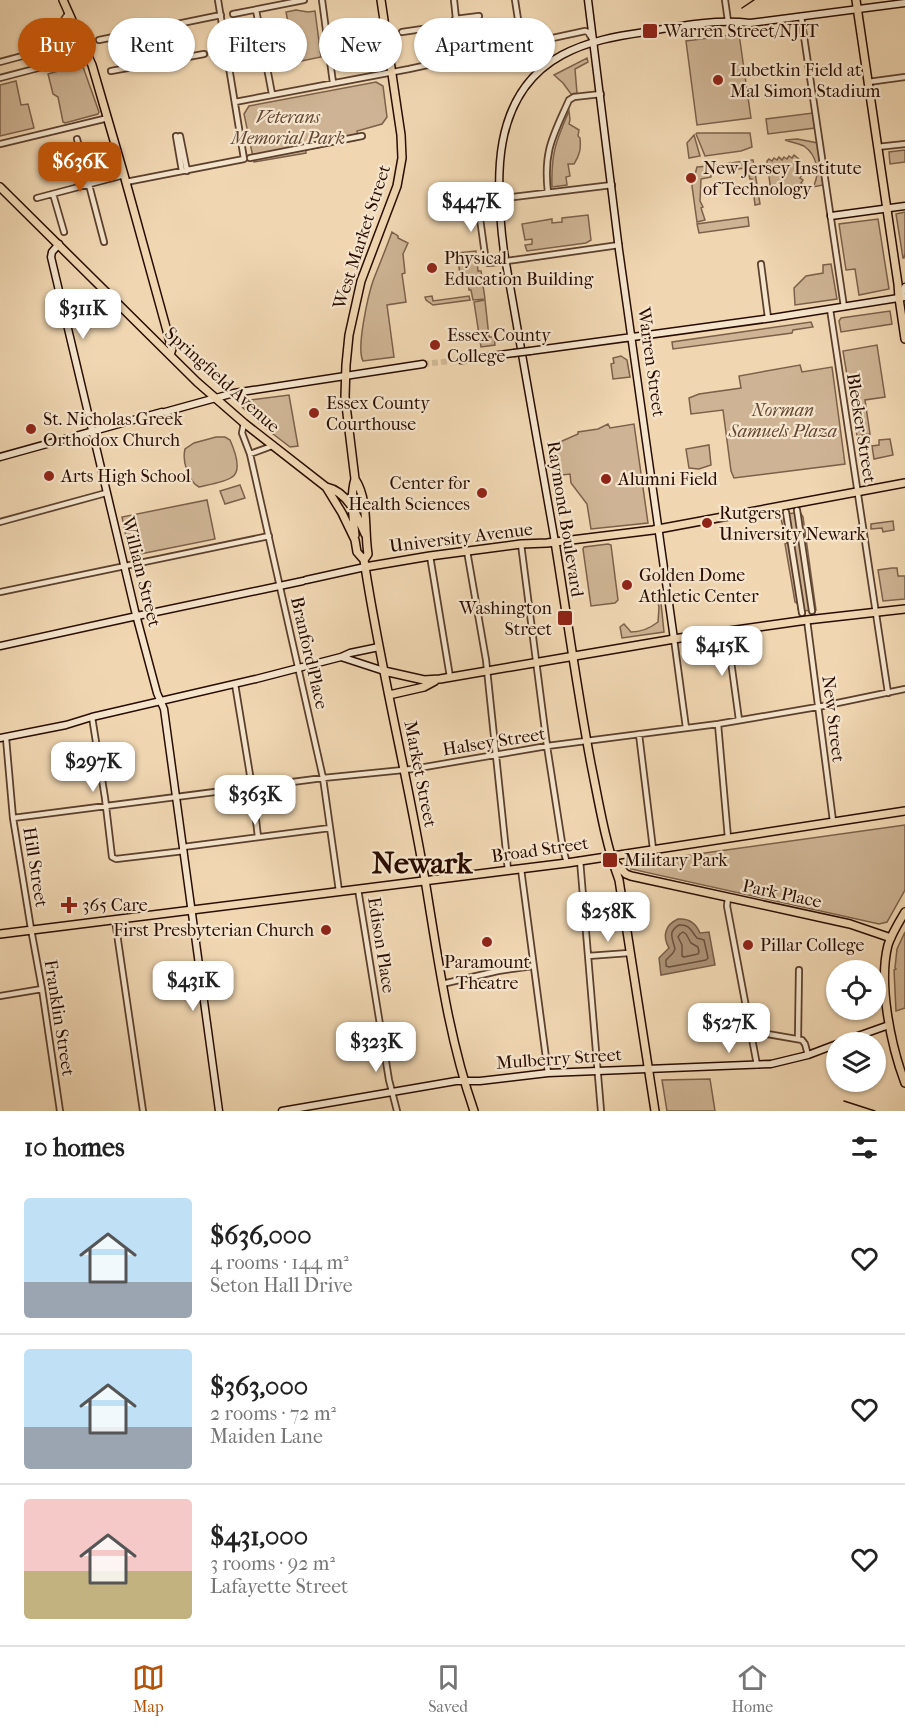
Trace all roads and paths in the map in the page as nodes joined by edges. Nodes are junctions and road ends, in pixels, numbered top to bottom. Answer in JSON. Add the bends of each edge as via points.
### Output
{"nodes":[{"id":1,"x":63,"y":0,"type":"edge"},
{"id":2,"x":218,"y":0,"type":"edge"},
{"id":3,"x":304,"y":0,"type":"edge"},
{"id":4,"x":322,"y":0,"type":"edge"},
{"id":5,"x":381,"y":0,"type":"edge"},
{"id":6,"x":454,"y":0,"type":"edge"},
{"id":7,"x":515,"y":0,"type":"edge"},
{"id":8,"x":588,"y":0,"type":"edge"},
{"id":9,"x":725,"y":0,"type":"edge"},
{"id":10,"x":856,"y":0,"type":"edge"},
{"id":11,"x":905,"y":3,"type":"edge"},
{"id":12,"x":857,"y":8,"type":"junction"},
{"id":13,"x":256,"y":10,"type":"junction"},
{"id":14,"x":69,"y":12,"type":"junction"},
{"id":15,"x":233,"y":14,"type":"dead end"},
{"id":16,"x":221,"y":15,"type":"junction"},
{"id":17,"x":479,"y":16,"type":"dead end"},
{"id":18,"x":801,"y":16,"type":"junction"},
{"id":19,"x":72,"y":18,"type":"edge"},
{"id":20,"x":384,"y":18,"type":"edge"},
{"id":21,"x":456,"y":18,"type":"edge"},
{"id":22,"x":473,"y":18,"type":"edge"},
{"id":23,"x":518,"y":18,"type":"edge"},
{"id":24,"x":195,"y":20,"type":"edge"},
{"id":25,"x":728,"y":21,"type":"junction"},
{"id":26,"x":414,"y":30,"type":"edge"},
{"id":27,"x":402,"y":32,"type":"dead end"},
{"id":28,"x":108,"y":38,"type":"edge"},
{"id":29,"x":555,"y":38,"type":"edge"},
{"id":30,"x":99,"y":40,"type":"dead end"},
{"id":31,"x":594,"y":42,"type":"junction"},
{"id":32,"x":204,"y":54,"type":"dead end"},
{"id":33,"x":195,"y":56,"type":"edge"},
{"id":34,"x":0,"y":62,"type":"edge"},
{"id":35,"x":24,"y":72,"type":"edge"},
{"id":36,"x":93,"y":72,"type":"edge"},
{"id":37,"x":391,"y":72,"type":"joint"},
{"id":38,"x":905,"y":77,"type":"edge"},
{"id":39,"x":0,"y":78,"type":"edge"},
{"id":40,"x":868,"y":82,"type":"junction"},
{"id":41,"x":333,"y":83,"type":"junction"},
{"id":42,"x":272,"y":94,"type":"junction"},
{"id":43,"x":601,"y":94,"type":"junction"},
{"id":44,"x":235,"y":102,"type":"junction"},
{"id":45,"x":108,"y":118,"type":"junction"},
{"id":46,"x":178,"y":136,"type":"dead end"},
{"id":47,"x":362,"y":136,"type":"dead end"},
{"id":48,"x":77,"y":139,"type":"dead end"},
{"id":49,"x":0,"y":144,"type":"edge"},
{"id":50,"x":905,"y":144,"type":"edge"},
{"id":51,"x":878,"y":147,"type":"junction"},
{"id":52,"x":250,"y":158,"type":"dead end"},
{"id":53,"x":184,"y":171,"type":"junction"},
{"id":54,"x":125,"y":179,"type":"junction"},
{"id":55,"x":90,"y":184,"type":"junction"},
{"id":56,"x":612,"y":185,"type":"junction"},
{"id":57,"x":0,"y":187,"type":"edge"},
{"id":58,"x":548,"y":193,"type":"junction"},
{"id":59,"x":53,"y":194,"type":"junction"},
{"id":60,"x":37,"y":198,"type":"dead end"},
{"id":61,"x":905,"y":206,"type":"edge"},
{"id":62,"x":886,"y":209,"type":"junction"},
{"id":63,"x":831,"y":216,"type":"junction"},
{"id":64,"x":64,"y":232,"type":"dead end"},
{"id":65,"x":104,"y":242,"type":"dead end"},
{"id":66,"x":59,"y":244,"type":"junction"},
{"id":67,"x":619,"y":245,"type":"junction"},
{"id":68,"x":761,"y":264,"type":"dead end"},
{"id":69,"x":905,"y":287,"type":"edge"},
{"id":70,"x":902,"y":297,"type":"edge"},
{"id":71,"x":844,"y":307,"type":"junction"},
{"id":72,"x":830,"y":309,"type":"junction"},
{"id":73,"x":768,"y":318,"type":"junction"},
{"id":74,"x":632,"y":337,"type":"junction"},
{"id":75,"x":905,"y":339,"type":"edge"},
{"id":76,"x":170,"y":356,"type":"junction"},
{"id":77,"x":461,"y":360,"type":"tunnel mouth"},
{"id":78,"x":423,"y":364,"type":"tunnel mouth"},
{"id":79,"x":345,"y":375,"type":"junction"},
{"id":80,"x":214,"y":397,"type":"junction"},
{"id":81,"x":244,"y":423,"type":"junction"},
{"id":82,"x":93,"y":432,"type":"junction"},
{"id":83,"x":272,"y":446,"type":"junction"},
{"id":84,"x":250,"y":454,"type":"junction"},
{"id":85,"x":0,"y":456,"type":"edge"},
{"id":86,"x":355,"y":478,"type":"junction"},
{"id":87,"x":905,"y":483,"type":"edge"},
{"id":88,"x":326,"y":487,"type":"junction"},
{"id":89,"x":857,"y":492,"type":"junction"},
{"id":90,"x":106,"y":493,"type":"junction"},
{"id":91,"x":353,"y":509,"type":"junction"},
{"id":92,"x":797,"y":510,"type":"dead end"},
{"id":93,"x":786,"y":512,"type":"dead end"},
{"id":94,"x":798,"y":517,"type":"junction"},
{"id":95,"x":787,"y":519,"type":"junction"},
{"id":96,"x":0,"y":522,"type":"edge"},
{"id":97,"x":659,"y":528,"type":"junction"},
{"id":98,"x":800,"y":530,"type":"junction"},
{"id":99,"x":365,"y":535,"type":"junction"},
{"id":100,"x":269,"y":536,"type":"junction"},
{"id":101,"x":790,"y":536,"type":"junction"},
{"id":102,"x":355,"y":540,"type":"junction"},
{"id":103,"x":555,"y":542,"type":"junction"},
{"id":104,"x":521,"y":544,"type":"junction"},
{"id":105,"x":467,"y":551,"type":"junction"},
{"id":106,"x":804,"y":555,"type":"junction"},
{"id":107,"x":430,"y":556,"type":"junction"},
{"id":108,"x":793,"y":557,"type":"junction"},
{"id":109,"x":365,"y":563,"type":"junction"},
{"id":110,"x":125,"y":566,"type":"junction"},
{"id":111,"x":807,"y":579,"type":"junction"},
{"id":112,"x":798,"y":585,"type":"junction"},
{"id":113,"x":280,"y":586,"type":"junction"},
{"id":114,"x":0,"y":592,"type":"edge"},
{"id":115,"x":810,"y":594,"type":"junction"},
{"id":116,"x":800,"y":600,"type":"junction"},
{"id":117,"x":905,"y":609,"type":"edge"},
{"id":118,"x":812,"y":611,"type":"dead end"},
{"id":119,"x":875,"y":612,"type":"junction"},
{"id":120,"x":802,"y":613,"type":"dead end"},
{"id":121,"x":136,"y":616,"type":"junction"},
{"id":122,"x":807,"y":620,"type":"junction"},
{"id":123,"x":727,"y":632,"type":"junction"},
{"id":124,"x":674,"y":639,"type":"junction"},
{"id":125,"x":0,"y":646,"type":"edge"},
{"id":126,"x":379,"y":647,"type":"junction"},
{"id":127,"x":341,"y":657,"type":"junction"},
{"id":128,"x":572,"y":657,"type":"junction"},
{"id":129,"x":536,"y":663,"type":"junction"},
{"id":130,"x":298,"y":668,"type":"junction"},
{"id":131,"x":384,"y":670,"type":"junction"},
{"id":132,"x":487,"y":670,"type":"junction"},
{"id":133,"x":450,"y":677,"type":"junction"},
{"id":134,"x":440,"y":679,"type":"junction"},
{"id":135,"x":235,"y":684,"type":"junction"},
{"id":136,"x":905,"y":689,"type":"edge"},
{"id":137,"x":888,"y":693,"type":"junction"},
{"id":138,"x":389,"y":695,"type":"junction"},
{"id":139,"x":161,"y":702,"type":"junction"},
{"id":140,"x":819,"y":707,"type":"junction"},
{"id":141,"x":92,"y":717,"type":"junction"},
{"id":142,"x":739,"y":720,"type":"junction"},
{"id":143,"x":718,"y":724,"type":"junction"},
{"id":144,"x":686,"y":728,"type":"junction"},
{"id":145,"x":639,"y":734,"type":"junction"},
{"id":146,"x":3,"y":738,"type":"edge"},
{"id":147,"x":587,"y":742,"type":"junction"},
{"id":148,"x":547,"y":746,"type":"junction"},
{"id":149,"x":496,"y":755,"type":"junction"},
{"id":150,"x":404,"y":770,"type":"junction"},
{"id":151,"x":323,"y":778,"type":"junction"},
{"id":152,"x":252,"y":787,"type":"junction"},
{"id":153,"x":176,"y":796,"type":"junction"},
{"id":154,"x":106,"y":806,"type":"junction"},
{"id":155,"x":904,"y":812,"type":"edge"},
{"id":156,"x":13,"y":818,"type":"junction"},
{"id":157,"x":832,"y":821,"type":"junction"},
{"id":158,"x":330,"y":828,"type":"junction"},
{"id":159,"x":258,"y":837,"type":"junction"},
{"id":160,"x":728,"y":838,"type":"junction"},
{"id":161,"x":184,"y":849,"type":"junction"},
{"id":162,"x":652,"y":849,"type":"junction"},
{"id":163,"x":610,"y":856,"type":"junction"},
{"id":164,"x":580,"y":861,"type":"junction"},
{"id":165,"x":567,"y":863,"type":"junction"},
{"id":166,"x":521,"y":869,"type":"junction"},
{"id":167,"x":508,"y":870,"type":"junction"},
{"id":168,"x":425,"y":880,"type":"junction"},
{"id":169,"x":358,"y":889,"type":"junction"},
{"id":170,"x":339,"y":891,"type":"junction"},
{"id":171,"x":728,"y":898,"type":"junction"},
{"id":172,"x":192,"y":910,"type":"junction"},
{"id":173,"x":905,"y":912,"type":"edge"},
{"id":174,"x":115,"y":920,"type":"junction"},
{"id":175,"x":31,"y":929,"type":"junction"},
{"id":176,"x":0,"y":934,"type":"edge"},
{"id":177,"x":891,"y":938,"type":"junction"},
{"id":178,"x":629,"y":953,"type":"junction"},
{"id":179,"x":588,"y":956,"type":"junction"},
{"id":180,"x":533,"y":966,"type":"junction"},
{"id":181,"x":799,"y":970,"type":"dead end"},
{"id":182,"x":442,"y":984,"type":"junction"},
{"id":183,"x":42,"y":989,"type":"junction"},
{"id":184,"x":0,"y":996,"type":"edge"},
{"id":185,"x":889,"y":1025,"type":"junction"},
{"id":186,"x":750,"y":1031,"type":"junction"},
{"id":187,"x":870,"y":1032,"type":"edge"},
{"id":188,"x":798,"y":1039,"type":"junction"},
{"id":189,"x":826,"y":1048,"type":"edge"},
{"id":190,"x":807,"y":1055,"type":"junction"},
{"id":191,"x":757,"y":1065,"type":"junction"},
{"id":192,"x":648,"y":1068,"type":"junction"},
{"id":193,"x":597,"y":1071,"type":"junction"},
{"id":194,"x":548,"y":1073,"type":"junction"},
{"id":195,"x":464,"y":1081,"type":"junction"},
{"id":196,"x":905,"y":1083,"type":"edge"},
{"id":197,"x":392,"y":1093,"type":"junction"},
{"id":198,"x":60,"y":1111,"type":"edge"},
{"id":199,"x":142,"y":1111,"type":"edge"},
{"id":200,"x":219,"y":1111,"type":"edge"},
{"id":201,"x":282,"y":1111,"type":"edge"},
{"id":202,"x":397,"y":1111,"type":"edge"},
{"id":203,"x":474,"y":1111,"type":"edge"},
{"id":204,"x":601,"y":1111,"type":"edge"},
{"id":205,"x":655,"y":1111,"type":"edge"}],
"edges":[{"from":1,"to":14,"type":"main road"},
{"from":2,"to":16,"type":"street"},
{"from":3,"to":13,"type":"street"},
{"from":4,"to":41,"type":"street"},
{"from":5,"to":20,"type":"main road","name":"West Market Street"},
{"from":6,"to":21,"type":"street"},
{"from":7,"to":23,"type":"street"},
{"from":8,"to":31,"type":"street","name":"Warren Street"},
{"from":9,"to":25,"type":"street"},
{"from":10,"to":12,"type":"main road"},
{"from":11,"to":12,"type":"street","name":"Raymond Boulevard"},
{"from":12,"to":18,"type":"street","name":"Raymond Boulevard"},
{"from":12,"to":40,"type":"main road"},
{"from":13,"to":15,"type":"street"},
{"from":13,"to":42,"type":"street"},
{"from":14,"to":19,"type":"main road"},
{"from":14,"to":34,"type":"street","via":[[56,47]]},
{"from":16,"to":24,"type":"street"},
{"from":16,"to":44,"type":"street"},
{"from":17,"to":22,"type":"street"},
{"from":18,"to":25,"type":"street","name":"Raymond Boulevard","via":[[750,23]]},
{"from":18,"to":63,"type":"street"},
{"from":25,"to":31,"type":"street","name":"Raymond Boulevard"},
{"from":26,"to":27,"type":"street"},
{"from":28,"to":30,"type":"street"},
{"from":29,"to":31,"type":"street","via":[[585,31]]},
{"from":31,"to":43,"type":"street","name":"Warren Street"},
{"from":31,"to":103,"type":"street","name":"Raymond Boulevard","via":[[555,59],[523,89],[507,123],[499,169],[503,244]]},
{"from":32,"to":33,"type":"street"},
{"from":35,"to":39,"type":"street"},
{"from":36,"to":45,"type":"main road"},
{"from":37,"to":41,"type":"street"},
{"from":37,"to":79,"type":"main road","name":"West Market Street","via":[[401,135],[400,175],[356,298]]},
{"from":38,"to":40,"type":"street"},
{"from":40,"to":51,"type":"main road"},
{"from":41,"to":42,"type":"street"},
{"from":42,"to":44,"type":"street"},
{"from":43,"to":56,"type":"street","name":"Warren Street"},
{"from":43,"to":58,"type":"street","via":[[569,100],[549,147]]},
{"from":44,"to":53,"type":"street","via":[[244,159]]},
{"from":45,"to":49,"type":"street"},
{"from":45,"to":54,"type":"main road"},
{"from":46,"to":53,"type":"street"},
{"from":47,"to":52,"type":"street"},
{"from":48,"to":55,"type":"street"},
{"from":50,"to":51,"type":"street"},
{"from":51,"to":62,"type":"main road"},
{"from":53,"to":54,"type":"street"},
{"from":54,"to":55,"type":"street"},
{"from":54,"to":76,"type":"main road","via":[[172,349]]},
{"from":55,"to":59,"type":"street"},
{"from":55,"to":65,"type":"street"},
{"from":56,"to":58,"type":"street"},
{"from":56,"to":67,"type":"street","name":"Warren Street"},
{"from":57,"to":66,"type":"main road","name":"Springfield Avenue"},
{"from":58,"to":67,"type":"street","bridge":true,"via":[[478,204],[486,262]]},
{"from":59,"to":60,"type":"street"},
{"from":59,"to":64,"type":"street"},
{"from":61,"to":62,"type":"street"},
{"from":62,"to":63,"type":"street"},
{"from":62,"to":70,"type":"main road"},
{"from":63,"to":71,"type":"street"},
{"from":66,"to":76,"type":"main road","name":"Springfield Avenue"},
{"from":66,"to":82,"type":"street","name":"William Street","via":[[51,256]]},
{"from":67,"to":74,"type":"street","name":"Warren Street"},
{"from":68,"to":73,"type":"street"},
{"from":69,"to":70,"type":"street"},
{"from":70,"to":71,"type":"street"},
{"from":70,"to":75,"type":"main road"},
{"from":71,"to":72,"type":"street"},
{"from":72,"to":73,"type":"street"},
{"from":72,"to":89,"type":"street","name":"Bleeker Street"},
{"from":73,"to":74,"type":"street"},
{"from":74,"to":77,"type":"street","bridge":true},
{"from":74,"to":97,"type":"street","name":"Warren Street"},
{"from":76,"to":80,"type":"main road","name":"Springfield Avenue"},
{"from":78,"to":79,"type":"street"},
{"from":79,"to":80,"type":"street"},
{"from":79,"to":86,"type":"main road","name":"Market Street"},
{"from":80,"to":81,"type":"main road","name":"Springfield Avenue"},
{"from":80,"to":82,"type":"street"},
{"from":81,"to":83,"type":"main road","name":"Springfield Avenue"},
{"from":81,"to":84,"type":"street","name":"Branford Place","via":[[242,433]]},
{"from":82,"to":85,"type":"street"},
{"from":82,"to":90,"type":"street","name":"William Street"},
{"from":83,"to":84,"type":"street"},
{"from":83,"to":88,"type":"main road","name":"Springfield Avenue"},
{"from":84,"to":100,"type":"street","name":"Branford Place"},
{"from":86,"to":91,"type":"main road","name":"Market Street"},
{"from":86,"to":99,"type":"main road","name":"Market Street","via":[[362,494]]},
{"from":87,"to":89,"type":"main road","name":"University Avenue"},
{"from":88,"to":91,"type":"main road","name":"Springfield Avenue"},
{"from":88,"to":102,"type":"main road","name":"Springfield Avenue"},
{"from":89,"to":97,"type":"main road","name":"University Avenue"},
{"from":89,"to":119,"type":"street","name":"Bleeker Street"},
{"from":90,"to":96,"type":"street"},
{"from":90,"to":110,"type":"street","name":"William Street"},
{"from":91,"to":99,"type":"main road"},
{"from":91,"to":102,"type":"main road","name":"Market Street"},
{"from":92,"to":94,"type":"street"},
{"from":93,"to":95,"type":"street"},
{"from":94,"to":95,"type":"street"},
{"from":94,"to":98,"type":"street"},
{"from":95,"to":101,"type":"street"},
{"from":97,"to":103,"type":"main road","name":"University Avenue"},
{"from":97,"to":124,"type":"street","name":"Warren Street"},
{"from":98,"to":101,"type":"street"},
{"from":98,"to":106,"type":"street"},
{"from":99,"to":109,"type":"main road","name":"Market Street"},
{"from":100,"to":110,"type":"street"},
{"from":100,"to":113,"type":"street","name":"Branford Place"},
{"from":101,"to":108,"type":"street"},
{"from":102,"to":109,"type":"main road","name":"Springfield Avenue"},
{"from":103,"to":104,"type":"main road","name":"University Avenue"},
{"from":103,"to":128,"type":"main road","name":"Raymond Boulevard"},
{"from":104,"to":105,"type":"main road","name":"University Avenue"},
{"from":104,"to":129,"type":"street"},
{"from":105,"to":107,"type":"main road","name":"University Avenue"},
{"from":105,"to":132,"type":"street"},
{"from":106,"to":108,"type":"street"},
{"from":106,"to":111,"type":"street"},
{"from":107,"to":109,"type":"main road","name":"University Avenue"},
{"from":107,"to":133,"type":"street"},
{"from":108,"to":112,"type":"street"},
{"from":109,"to":113,"type":"street","name":"University Avenue"},
{"from":109,"to":126,"type":"main road","name":"Market Street"},
{"from":110,"to":114,"type":"street"},
{"from":110,"to":121,"type":"street","name":"William Street"},
{"from":111,"to":112,"type":"street"},
{"from":111,"to":115,"type":"street"},
{"from":112,"to":116,"type":"street"},
{"from":113,"to":121,"type":"street","name":"University Avenue"},
{"from":113,"to":130,"type":"street","name":"Branford Place"},
{"from":115,"to":116,"type":"street"},
{"from":115,"to":118,"type":"street"},
{"from":116,"to":120,"type":"street"},
{"from":117,"to":119,"type":"main road"},
{"from":119,"to":122,"type":"main road"},
{"from":119,"to":137,"type":"street","name":"Bleeker Street"},
{"from":121,"to":125,"type":"street","name":"University Avenue"},
{"from":121,"to":139,"type":"street","name":"William Street"},
{"from":122,"to":123,"type":"main road"},
{"from":122,"to":140,"type":"street","name":"New Street"},
{"from":123,"to":124,"type":"main road"},
{"from":123,"to":142,"type":"street"},
{"from":124,"to":128,"type":"main road"},
{"from":124,"to":144,"type":"street","name":"Warren Street"},
{"from":126,"to":127,"type":"street"},
{"from":126,"to":131,"type":"main road","name":"Market Street"},
{"from":127,"to":130,"type":"street"},
{"from":127,"to":131,"type":"street"},
{"from":128,"to":129,"type":"main road"},
{"from":128,"to":147,"type":"main road","name":"Raymond Boulevard"},
{"from":129,"to":132,"type":"main road"},
{"from":129,"to":148,"type":"street"},
{"from":130,"to":135,"type":"street"},
{"from":130,"to":151,"type":"street","name":"Branford Place"},
{"from":131,"to":134,"type":"main road","via":[[418,679]]},
{"from":131,"to":138,"type":"main road","name":"Market Street"},
{"from":132,"to":133,"type":"main road"},
{"from":132,"to":149,"type":"street"},
{"from":133,"to":134,"type":"main road"},
{"from":134,"to":138,"type":"main road"},
{"from":135,"to":139,"type":"street"},
{"from":135,"to":152,"type":"street"},
{"from":136,"to":137,"type":"street","name":"Halsey Street"},
{"from":137,"to":140,"type":"street","name":"Halsey Street"},
{"from":138,"to":150,"type":"main road","name":"Market Street"},
{"from":139,"to":141,"type":"street"},
{"from":139,"to":153,"type":"street","name":"William Street"},
{"from":140,"to":142,"type":"street","name":"Halsey Street"},
{"from":140,"to":157,"type":"street","name":"New Street"},
{"from":141,"to":146,"type":"street"},
{"from":141,"to":154,"type":"street"},
{"from":142,"to":143,"type":"street","name":"Halsey Street"},
{"from":143,"to":144,"type":"street","name":"Halsey Street"},
{"from":143,"to":160,"type":"street"},
{"from":144,"to":145,"type":"street","name":"Halsey Street"},
{"from":145,"to":147,"type":"street","name":"Halsey Street"},
{"from":145,"to":162,"type":"street"},
{"from":146,"to":156,"type":"street","name":"Hill Street"},
{"from":147,"to":148,"type":"street","name":"Halsey Street"},
{"from":147,"to":163,"type":"main road","name":"Raymond Boulevard"},
{"from":148,"to":149,"type":"street","name":"Halsey Street"},
{"from":148,"to":165,"type":"street"},
{"from":149,"to":150,"type":"street","name":"Halsey Street"},
{"from":149,"to":167,"type":"street"},
{"from":150,"to":151,"type":"street","name":"Halsey Street"},
{"from":150,"to":168,"type":"main road","name":"Market Street"},
{"from":151,"to":152,"type":"street","name":"Halsey Street"},
{"from":151,"to":158,"type":"street","name":"Branford Place"},
{"from":152,"to":153,"type":"street","name":"Halsey Street"},
{"from":152,"to":159,"type":"street"},
{"from":153,"to":154,"type":"street","name":"Halsey Street"},
{"from":153,"to":161,"type":"street","name":"William Street"},
{"from":154,"to":156,"type":"street","name":"Halsey Street"},
{"from":154,"to":161,"type":"street","via":[[113,859]]},
{"from":155,"to":157,"type":"main road","name":"Broad Street"},
{"from":156,"to":175,"type":"street","name":"Hill Street"},
{"from":157,"to":160,"type":"main road","name":"Broad Street"},
{"from":158,"to":159,"type":"street"},
{"from":158,"to":170,"type":"street","name":"Branford Place"},
{"from":159,"to":161,"type":"street"},
{"from":160,"to":162,"type":"main road","name":"Broad Street"},
{"from":161,"to":172,"type":"street","name":"William Street"},
{"from":162,"to":163,"type":"main road","name":"Broad Street"},
{"from":163,"to":164,"type":"main road","name":"Broad Street"},
{"from":163,"to":171,"type":"main road","name":"Park Place","via":[[626,874]]},
{"from":163,"to":178,"type":"main road","name":"Raymond Boulevard","via":[[619,880]]},
{"from":164,"to":165,"type":"main road","name":"Broad Street"},
{"from":164,"to":179,"type":"street"},
{"from":165,"to":166,"type":"main road","name":"Broad Street"},
{"from":166,"to":167,"type":"main road","name":"Broad Street"},
{"from":166,"to":180,"type":"street"},
{"from":167,"to":168,"type":"main road","name":"Broad Street"},
{"from":168,"to":169,"type":"main road","name":"Broad Street"},
{"from":168,"to":182,"type":"main road","name":"Market Street"},
{"from":169,"to":170,"type":"main road","name":"Broad Street"},
{"from":169,"to":197,"type":"street","name":"Edison Place"},
{"from":170,"to":172,"type":"main road","name":"Broad Street"},
{"from":171,"to":177,"type":"main road","name":"Park Place","via":[[860,927]]},
{"from":171,"to":186,"type":"street"},
{"from":172,"to":174,"type":"main road","name":"Broad Street"},
{"from":172,"to":200,"type":"street","name":"William Street"},
{"from":173,"to":177,"type":"main road"},
{"from":174,"to":175,"type":"main road","name":"Broad Street"},
{"from":174,"to":199,"type":"street"},
{"from":175,"to":176,"type":"main road","name":"Broad Street"},
{"from":175,"to":183,"type":"street","name":"Franklin Street"},
{"from":177,"to":185,"type":"main road","via":[[885,969]]},
{"from":178,"to":179,"type":"street"},
{"from":178,"to":192,"type":"main road","name":"Raymond Boulevard"},
{"from":179,"to":193,"type":"street"},
{"from":180,"to":182,"type":"street"},
{"from":180,"to":194,"type":"street"},
{"from":181,"to":188,"type":"street"},
{"from":182,"to":195,"type":"main road","name":"Market Street"},
{"from":183,"to":184,"type":"street"},
{"from":183,"to":198,"type":"street","name":"Franklin Street"},
{"from":185,"to":187,"type":"street","name":"Mulberry Street"},
{"from":185,"to":196,"type":"main road"},
{"from":186,"to":188,"type":"street"},
{"from":186,"to":191,"type":"street"},
{"from":188,"to":190,"type":"street","via":[[804,1042]]},
{"from":189,"to":190,"type":"street","name":"Mulberry Street"},
{"from":190,"to":191,"type":"street","name":"Mulberry Street"},
{"from":191,"to":192,"type":"street","name":"Mulberry Street"},
{"from":192,"to":193,"type":"street","name":"Mulberry Street"},
{"from":192,"to":205,"type":"main road","name":"Raymond Boulevard"},
{"from":193,"to":194,"type":"street","name":"Mulberry Street"},
{"from":193,"to":204,"type":"street"},
{"from":194,"to":195,"type":"street","name":"Mulberry Street"},
{"from":195,"to":197,"type":"street","name":"Mulberry Street"},
{"from":195,"to":203,"type":"main road","name":"Market Street"},
{"from":197,"to":201,"type":"street","name":"Mulberry Street"},
{"from":197,"to":202,"type":"street","name":"Edison Place"}]}
